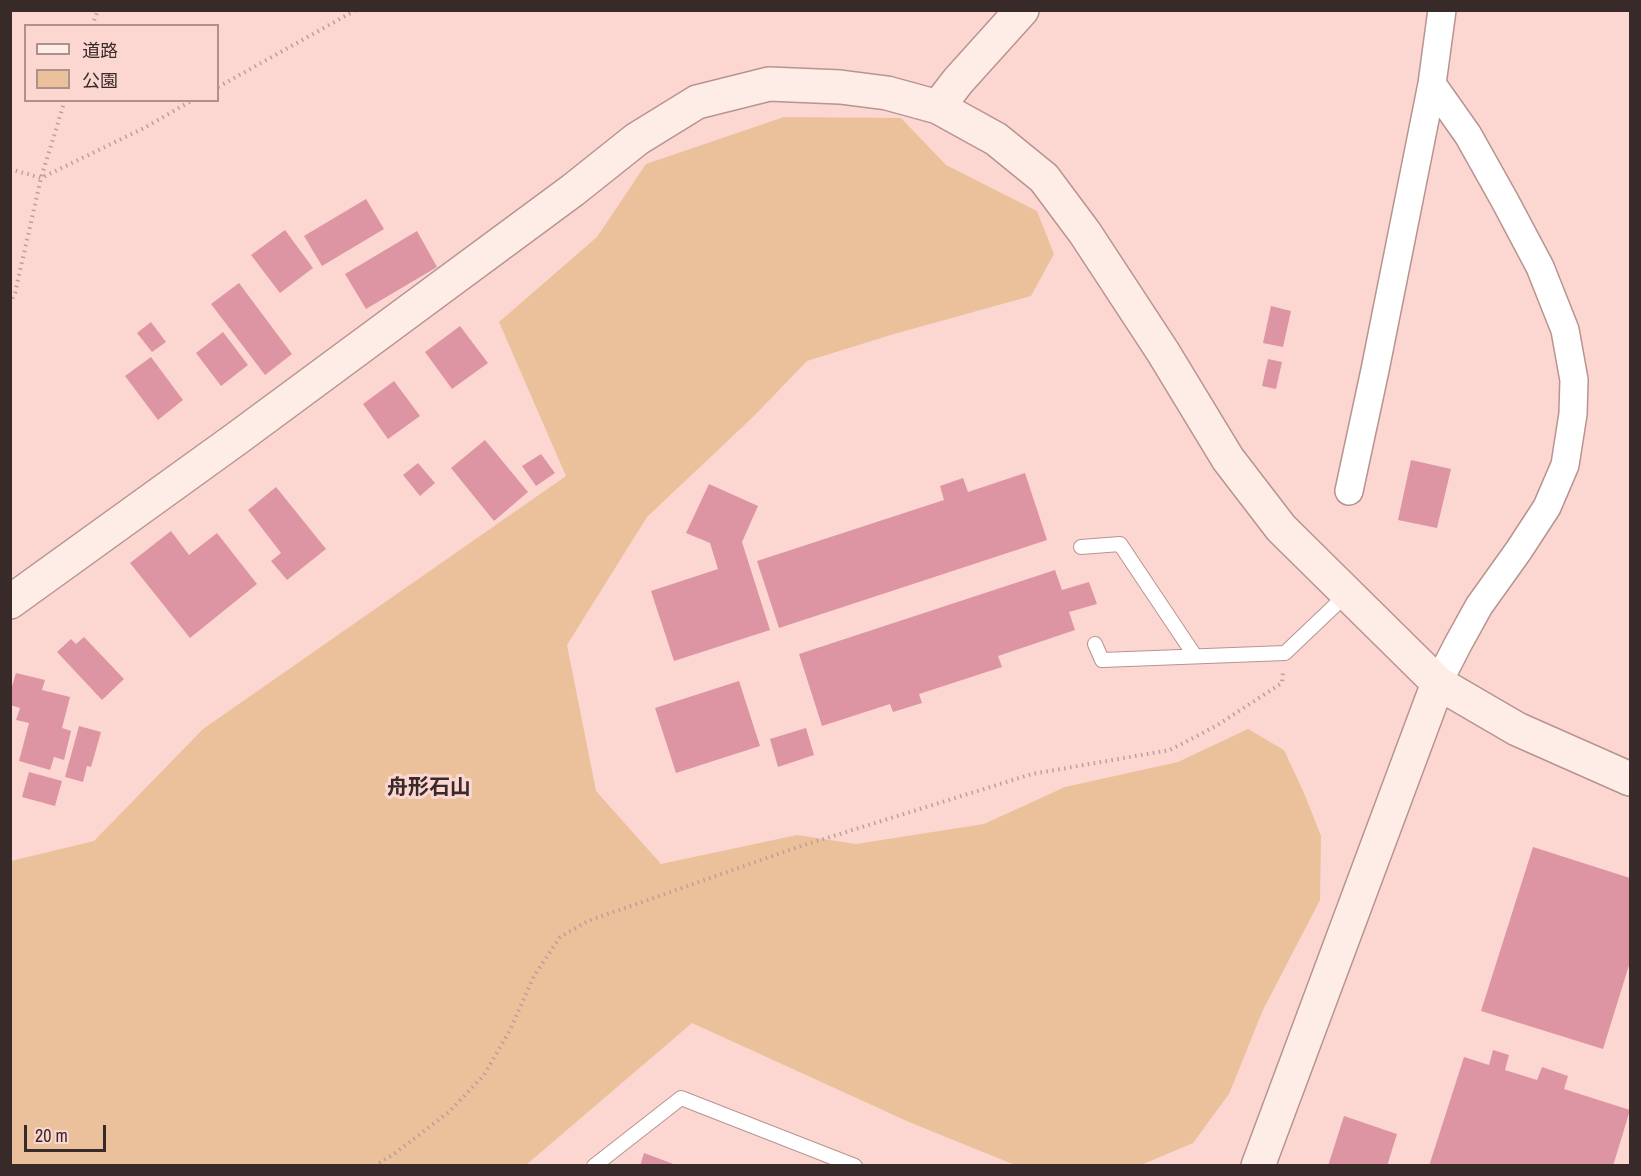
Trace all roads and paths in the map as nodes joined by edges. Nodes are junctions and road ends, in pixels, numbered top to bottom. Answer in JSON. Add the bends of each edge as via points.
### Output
{"nodes":[{"id":1,"x":356,"y":10,"type":"edge"},
{"id":2,"x":1022,"y":10,"type":"edge"},
{"id":3,"x":1442,"y":10,"type":"edge"},
{"id":4,"x":1432,"y":84,"type":"junction"},
{"id":5,"x":219,"y":86,"type":"edge"},
{"id":6,"x":64,"y":102,"type":"edge"},
{"id":7,"x":190,"y":102,"type":"edge"},
{"id":8,"x":938,"y":106,"type":"junction"},
{"id":9,"x":10,"y":169,"type":"edge"},
{"id":10,"x":41,"y":178,"type":"junction"},
{"id":11,"x":10,"y":304,"type":"edge"},
{"id":12,"x":1349,"y":491,"type":"dead end"},
{"id":13,"x":1081,"y":547,"type":"dead end"},
{"id":14,"x":1347,"y":594,"type":"junction"},
{"id":15,"x":10,"y":602,"type":"edge"},
{"id":16,"x":1095,"y":644,"type":"dead end"},
{"id":17,"x":1285,"y":652,"type":"junction"},
{"id":18,"x":1195,"y":656,"type":"junction"},
{"id":19,"x":1438,"y":683,"type":"junction"},
{"id":20,"x":1630,"y":780,"type":"edge"},
{"id":21,"x":374,"y":1166,"type":"edge"},
{"id":22,"x":594,"y":1166,"type":"edge"},
{"id":23,"x":855,"y":1166,"type":"edge"},
{"id":24,"x":1258,"y":1166,"type":"edge"}],
"edges":[{"from":1,"to":5,"type":"path"},
{"from":2,"to":8,"type":"street"},
{"from":3,"to":4,"type":"street"},
{"from":4,"to":12,"type":"street"},
{"from":4,"to":19,"type":"street","via":[[1468,135],[1540,267],[1564,330],[1574,380],[1565,465],[1547,507],[1479,606]]},
{"from":6,"to":10,"type":"path"},
{"from":7,"to":10,"type":"path"},
{"from":8,"to":14,"type":"street","via":[[996,139],[1044,178],[1163,352],[1228,459],[1281,528]]},
{"from":8,"to":15,"type":"street","via":[[887,93],[769,84],[697,102],[637,139],[573,190]]},
{"from":9,"to":10,"type":"path"},
{"from":10,"to":11,"type":"path"},
{"from":13,"to":18,"type":"lane","via":[[1120,544]]},
{"from":14,"to":17,"type":"lane"},
{"from":14,"to":19,"type":"street"},
{"from":16,"to":18,"type":"lane","via":[[1102,660]]},
{"from":17,"to":18,"type":"lane"},
{"from":17,"to":21,"type":"path","via":[[1281,683],[1216,726],[1170,750],[1032,774],[798,847],[588,921],[560,938],[534,976],[484,1075],[450,1111]]},
{"from":19,"to":20,"type":"street","via":[[1517,729]]},
{"from":19,"to":24,"type":"street"},
{"from":22,"to":23,"type":"lane","via":[[681,1098]]}]}
